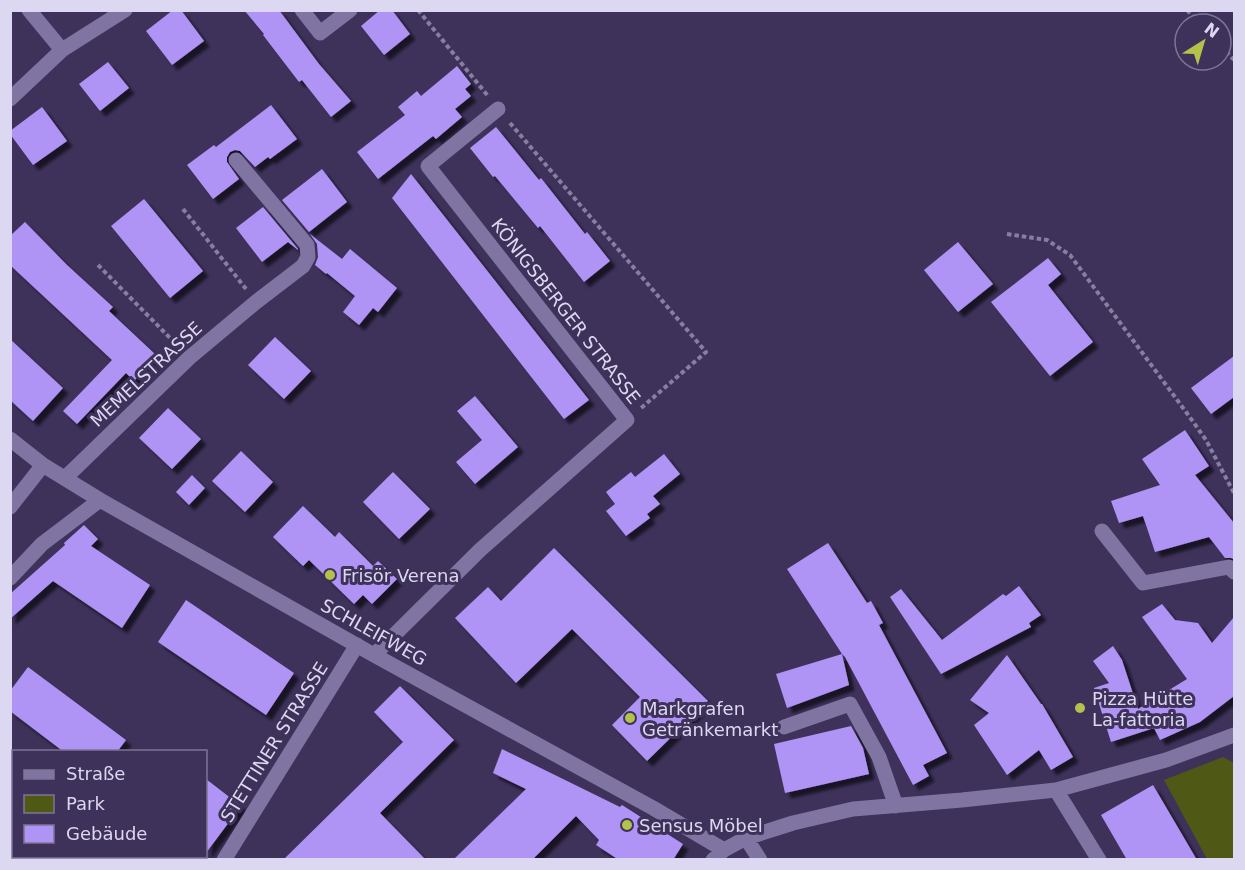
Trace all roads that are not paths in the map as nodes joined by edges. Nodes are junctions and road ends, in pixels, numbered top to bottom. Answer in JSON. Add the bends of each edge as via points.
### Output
{"nodes":[{"id":1,"x":29,"y":10,"type":"edge"},
{"id":2,"x":125,"y":10,"type":"edge"},
{"id":3,"x":302,"y":10,"type":"edge"},
{"id":4,"x":350,"y":10,"type":"edge"},
{"id":5,"x":62,"y":50,"type":"junction"},
{"id":6,"x":10,"y":99,"type":"edge"},
{"id":7,"x":498,"y":109,"type":"road end"},
{"id":8,"x":237,"y":159,"type":"dead end"},
{"id":9,"x":10,"y":439,"type":"edge"},
{"id":10,"x":43,"y":465,"type":"junction"},
{"id":11,"x":65,"y":478,"type":"junction"},
{"id":12,"x":100,"y":500,"type":"junction"},
{"id":13,"x":10,"y":507,"type":"edge"},
{"id":14,"x":1102,"y":531,"type":"dead end"},
{"id":15,"x":1234,"y":572,"type":"edge"},
{"id":16,"x":10,"y":578,"type":"edge"},
{"id":17,"x":357,"y":645,"type":"junction"},
{"id":18,"x":374,"y":655,"type":"junction"},
{"id":19,"x":784,"y":727,"type":"dead end"},
{"id":20,"x":1234,"y":735,"type":"edge"},
{"id":21,"x":1056,"y":790,"type":"junction"},
{"id":22,"x":896,"y":806,"type":"junction"},
{"id":23,"x":746,"y":838,"type":"junction"},
{"id":24,"x":718,"y":855,"type":"edge"},
{"id":25,"x":224,"y":860,"type":"edge"},
{"id":26,"x":760,"y":860,"type":"edge"},
{"id":27,"x":1099,"y":860,"type":"edge"}],
"edges":[{"from":1,"to":5,"type":"street"},
{"from":2,"to":5,"type":"street"},
{"from":3,"to":4,"type":"street","via":[[320,33]]},
{"from":5,"to":6,"type":"street"},
{"from":7,"to":18,"type":"street","name":"KÖNIGSBERGER STRASSE","via":[[428,166],[627,420],[480,550]]},
{"from":8,"to":11,"type":"street","name":"MEMELSTRASSE","via":[[307,245],[308,257],[303,266],[189,358]]},
{"from":9,"to":10,"type":"street","name":"SCHLEIFWEG"},
{"from":10,"to":11,"type":"street","name":"SCHLEIFWEG"},
{"from":10,"to":13,"type":"street"},
{"from":11,"to":12,"type":"street","name":"SCHLEIFWEG"},
{"from":12,"to":16,"type":"street","via":[[42,544]]},
{"from":12,"to":17,"type":"street","name":"SCHLEIFWEG"},
{"from":14,"to":15,"type":"street","via":[[1143,583],[1229,567]]},
{"from":17,"to":18,"type":"street","name":"SCHLEIFWEG"},
{"from":17,"to":25,"type":"street","name":"STETTINER STRASSE"},
{"from":18,"to":24,"type":"street","name":"SCHLEIFWEG","via":[[653,808]]},
{"from":19,"to":22,"type":"street","via":[[850,704],[879,757]]},
{"from":20,"to":21,"type":"street","via":[[1166,760]]},
{"from":21,"to":22,"type":"street"},
{"from":21,"to":27,"type":"street"},
{"from":22,"to":23,"type":"street","via":[[853,809]]},
{"from":23,"to":24,"type":"street"},
{"from":23,"to":26,"type":"street"}]}
